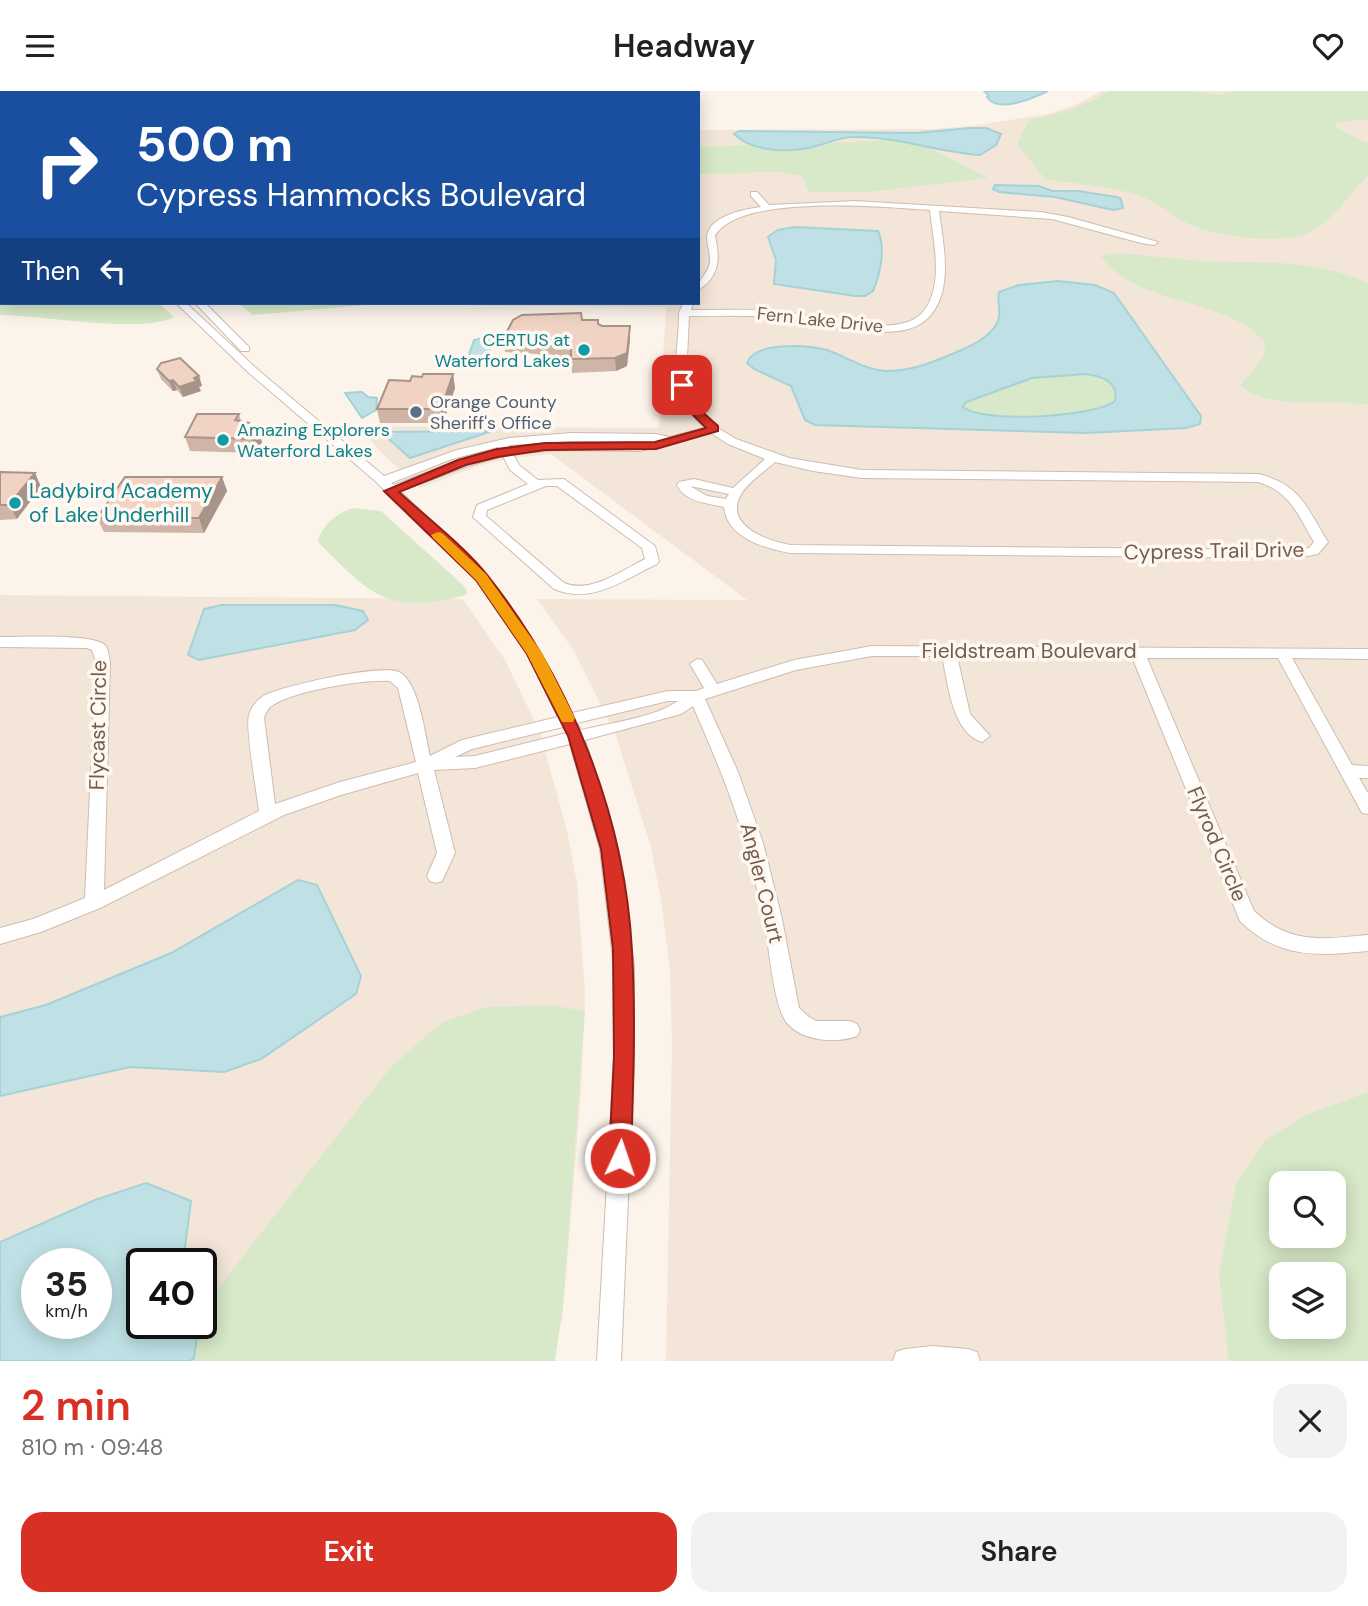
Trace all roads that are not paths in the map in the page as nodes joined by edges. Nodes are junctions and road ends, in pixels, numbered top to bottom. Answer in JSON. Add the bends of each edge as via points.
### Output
{"nodes":[{"id":1,"x":754,"y":194,"type":"dead end"},
{"id":2,"x":767,"y":208,"type":"junction"},
{"id":3,"x":934,"y":208,"type":"junction"},
{"id":4,"x":700,"y":234,"type":"dead end"},
{"id":5,"x":711,"y":235,"type":"junction"},
{"id":6,"x":1154,"y":242,"type":"dead end"},
{"id":7,"x":700,"y":285,"type":"edge"},
{"id":8,"x":183,"y":305,"type":"edge"},
{"id":9,"x":202,"y":305,"type":"edge"},
{"id":10,"x":686,"y":308,"type":"edge"},
{"id":11,"x":277,"y":389,"type":"junction"},
{"id":12,"x":714,"y":429,"type":"junction"},
{"id":13,"x":504,"y":447,"type":"junction"},
{"id":14,"x":772,"y":458,"type":"junction"},
{"id":15,"x":536,"y":484,"type":"junction"},
{"id":16,"x":386,"y":487,"type":"junction"},
{"id":17,"x":0,"y":642,"type":"edge"},
{"id":18,"x":948,"y":650,"type":"junction"},
{"id":19,"x":1137,"y":652,"type":"junction"},
{"id":20,"x":1282,"y":653,"type":"junction"},
{"id":21,"x":1368,"y":654,"type":"edge"},
{"id":22,"x":696,"y":664,"type":"dead end"},
{"id":23,"x":704,"y":693,"type":"junction"},
{"id":24,"x":573,"y":729,"type":"junction"},
{"id":25,"x":982,"y":736,"type":"dead end"},
{"id":26,"x":426,"y":765,"type":"junction"},
{"id":27,"x":1348,"y":771,"type":"junction"},
{"id":28,"x":1368,"y":772,"type":"edge"},
{"id":29,"x":1368,"y":808,"type":"edge"},
{"id":30,"x":268,"y":815,"type":"junction"},
{"id":31,"x":436,"y":876,"type":"dead end"},
{"id":32,"x":94,"y":903,"type":"junction"},
{"id":33,"x":0,"y":936,"type":"edge"},
{"id":34,"x":1368,"y":943,"type":"edge"},
{"id":35,"x":850,"y":1030,"type":"dead end"},
{"id":36,"x":610,"y":1361,"type":"edge"},
{"id":37,"x":905,"y":1361,"type":"edge"},
{"id":38,"x":968,"y":1361,"type":"edge"}],
"edges":[{"from":1,"to":2,"type":"street"},
{"from":2,"to":3,"type":"street"},
{"from":2,"to":5,"type":"street","via":[[728,219]]},
{"from":3,"to":6,"type":"street","via":[[1049,215]]},
{"from":3,"to":10,"type":"street","name":"Fern Lake Drive","via":[[939,284],[933,303],[918,321],[882,328],[780,314]]},
{"from":4,"to":5,"type":"street"},
{"from":5,"to":7,"type":"street","via":[[716,264]]},
{"from":8,"to":11,"type":"street"},
{"from":9,"to":11,"type":"street"},
{"from":10,"to":12,"type":"street","name":"Cypress Trail Drive","via":[[683,390],[695,411]]},
{"from":11,"to":16,"type":"street"},
{"from":12,"to":13,"type":"street","via":[[656,446],[609,442]]},
{"from":12,"to":14,"type":"street","name":"Cypress Trail Drive"},
{"from":13,"to":15,"type":"street","via":[[514,467]]},
{"from":13,"to":16,"type":"street"},
{"from":14,"to":14,"type":"street","name":"Cypress Trail Drive","via":[[734,498],[735,520],[765,543],[798,550],[1299,554],[1313,551],[1321,542],[1291,493],[1255,477],[862,474]]},
{"from":15,"to":15,"type":"street","via":[[560,482],[648,546],[652,561],[589,591],[559,586],[480,517],[481,508]]},
{"from":16,"to":24,"type":"street","via":[[481,577],[534,653]]},
{"from":17,"to":32,"type":"street","name":"Flycast Circle","via":[[99,647],[103,662]]},
{"from":18,"to":19,"type":"street","name":"Fieldstream Boulevard"},
{"from":18,"to":23,"type":"street","name":"Fieldstream Boulevard","via":[[825,657]]},
{"from":18,"to":25,"type":"street","via":[[963,716]]},
{"from":19,"to":20,"type":"street","name":"Fieldstream Boulevard"},
{"from":19,"to":34,"type":"street","name":"Flyrod Circle","via":[[1247,916],[1269,935],[1294,945]]},
{"from":20,"to":21,"type":"street","name":"Fieldstream Boulevard"},
{"from":20,"to":27,"type":"street"},
{"from":22,"to":23,"type":"street","name":"Angler Court"},
{"from":23,"to":24,"type":"street","name":"Fieldstream Boulevard","via":[[676,710]]},
{"from":23,"to":35,"type":"street","name":"Angler Court","via":[[754,843],[790,1011],[808,1028]]},
{"from":24,"to":26,"type":"street","name":"Fieldstream Boulevard","via":[[468,744]]},
{"from":24,"to":36,"type":"street","via":[[609,849],[624,967]]},
{"from":26,"to":30,"type":"street","name":"Fieldstream Boulevard","via":[[329,792]]},
{"from":26,"to":30,"type":"street","via":[[405,686],[397,677],[377,674],[275,697],[261,706],[256,717]]},
{"from":26,"to":31,"type":"street","via":[[446,853]]},
{"from":27,"to":28,"type":"street"},
{"from":27,"to":29,"type":"street"},
{"from":30,"to":32,"type":"street","name":"Fieldstream Boulevard"},
{"from":32,"to":33,"type":"street","name":"Fieldstream Boulevard"},
{"from":37,"to":38,"type":"street"}]}
